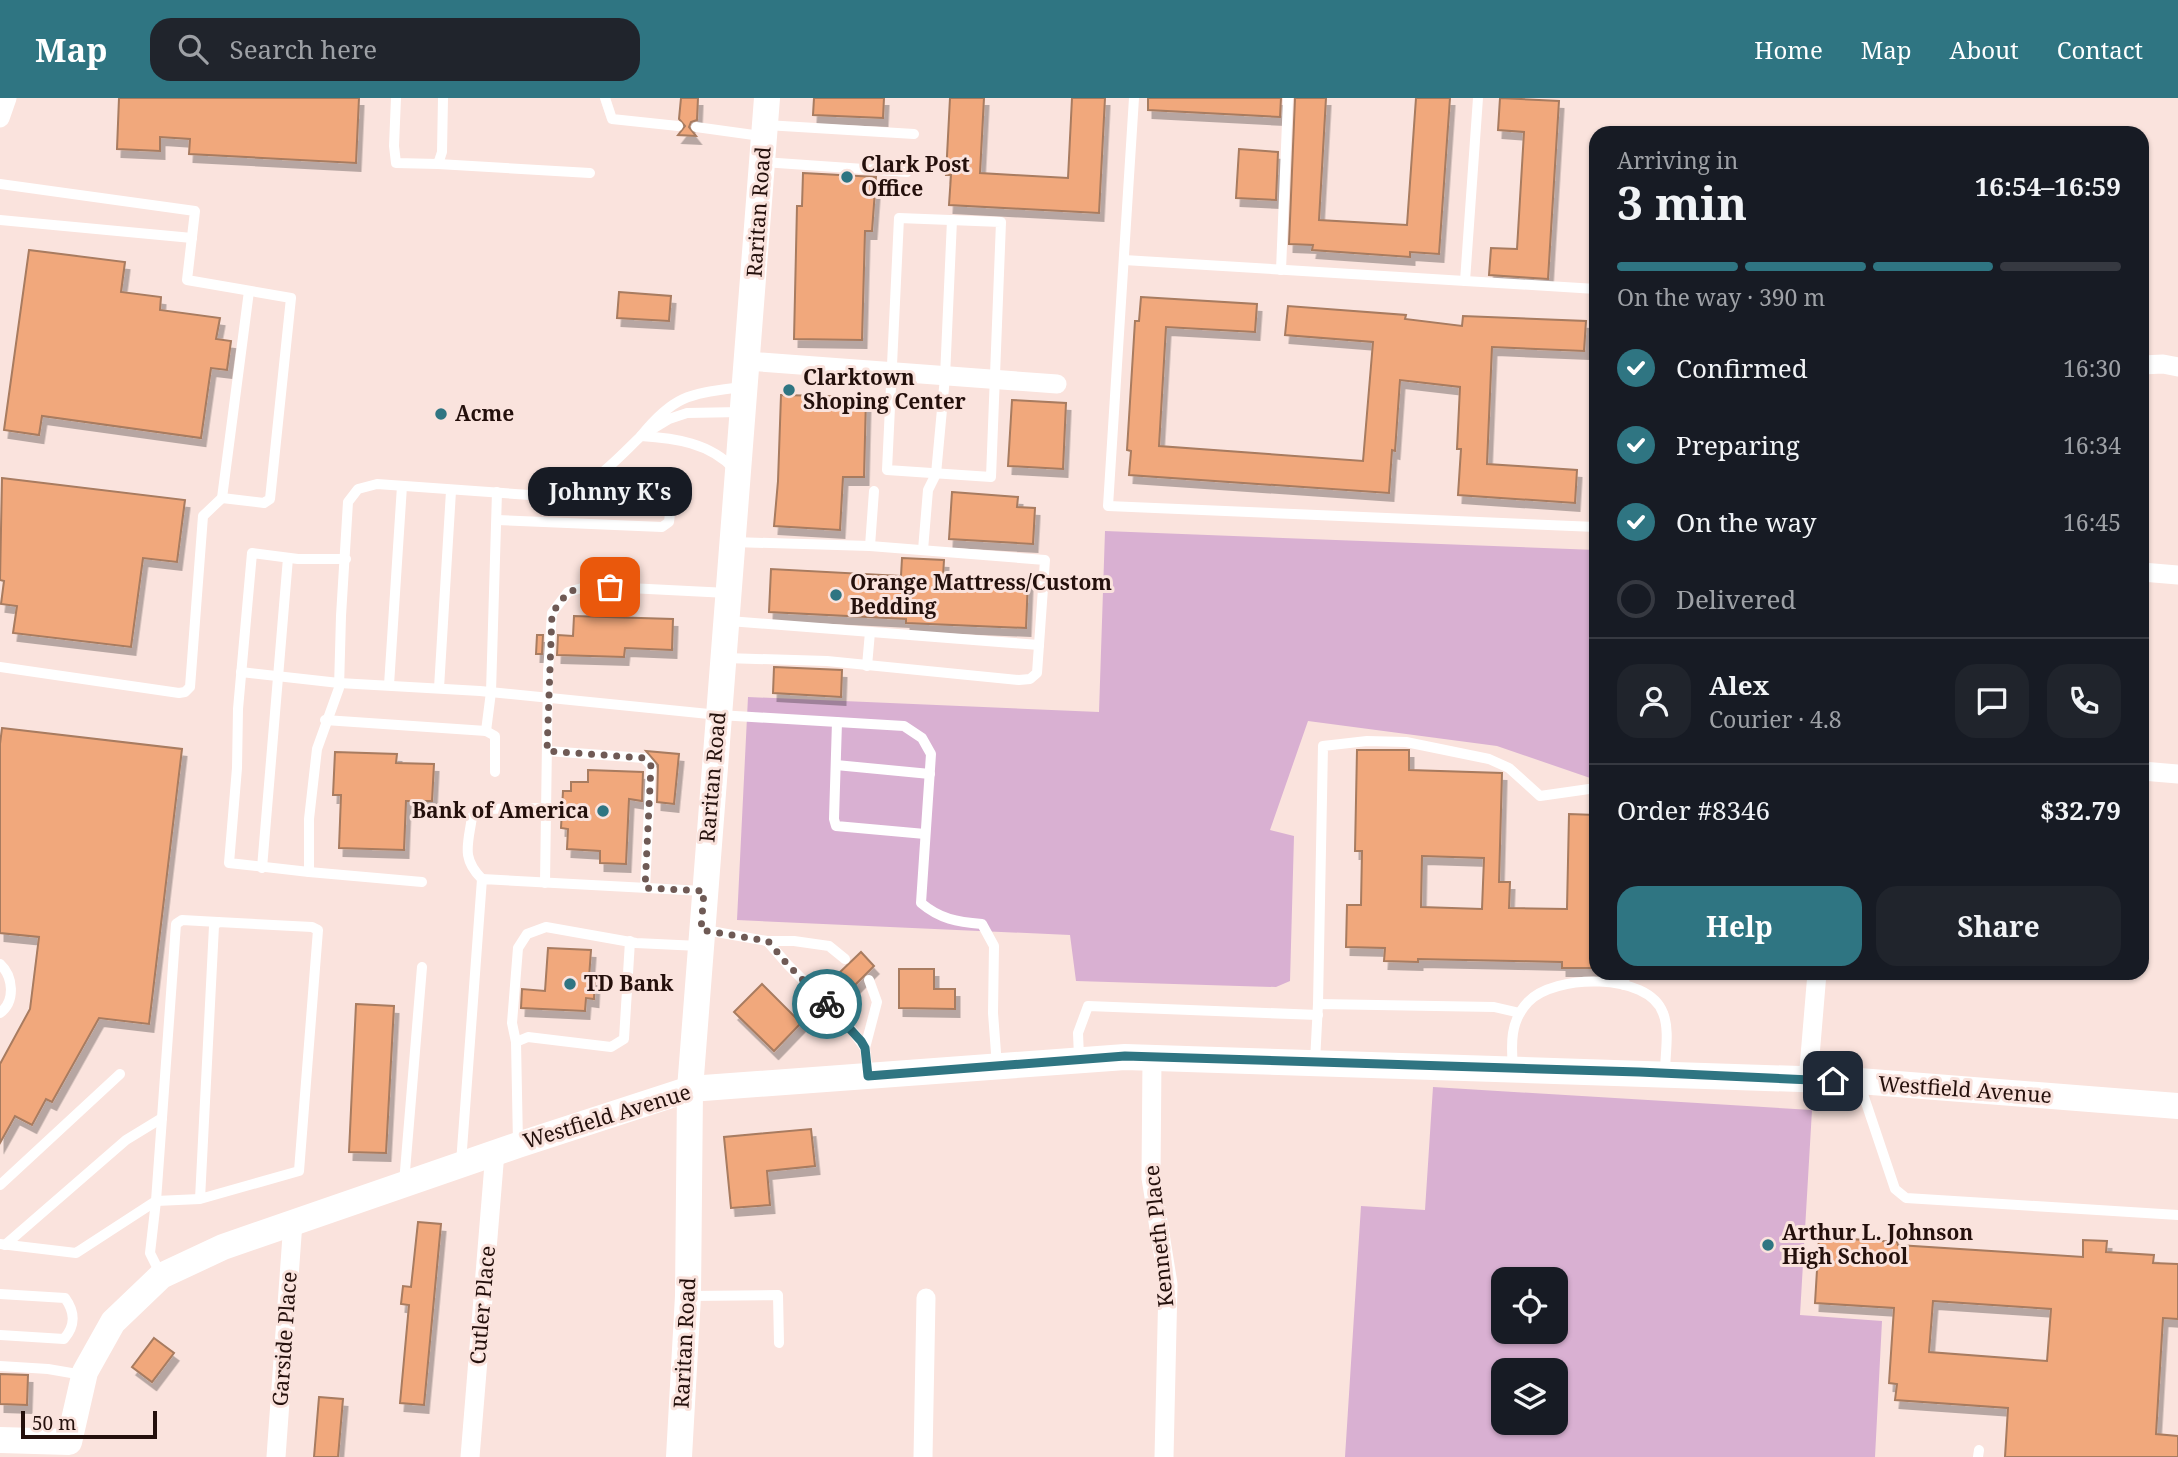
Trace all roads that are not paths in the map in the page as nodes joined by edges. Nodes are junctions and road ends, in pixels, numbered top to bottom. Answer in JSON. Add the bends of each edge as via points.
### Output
{"nodes":[{"id":1,"x":6,"y":98,"type":"edge"},
{"id":2,"x":396,"y":98,"type":"edge"},
{"id":3,"x":443,"y":98,"type":"edge"},
{"id":4,"x":606,"y":98,"type":"edge"},
{"id":5,"x":767,"y":98,"type":"edge"},
{"id":6,"x":1134,"y":98,"type":"edge"},
{"id":7,"x":1288,"y":98,"type":"edge"},
{"id":8,"x":1478,"y":98,"type":"edge"},
{"id":9,"x":0,"y":118,"type":"edge"},
{"id":10,"x":678,"y":126,"type":"dead end"},
{"id":11,"x":696,"y":127,"type":"dead end"},
{"id":12,"x":914,"y":134,"type":"dead end"},
{"id":13,"x":764,"y":141,"type":"junction"},
{"id":14,"x":438,"y":164,"type":"junction"},
{"id":15,"x":907,"y":172,"type":"dead end"},
{"id":16,"x":590,"y":173,"type":"dead end"},
{"id":17,"x":0,"y":184,"type":"edge"},
{"id":18,"x":0,"y":220,"type":"edge"},
{"id":19,"x":951,"y":220,"type":"junction"},
{"id":20,"x":192,"y":238,"type":"junction"},
{"id":21,"x":1124,"y":260,"type":"junction"},
{"id":22,"x":1281,"y":270,"type":"junction"},
{"id":23,"x":1465,"y":281,"type":"junction"},
{"id":24,"x":1589,"y":289,"type":"edge"},
{"id":25,"x":249,"y":291,"type":"junction"},
{"id":26,"x":2149,"y":365,"type":"edge"},
{"id":27,"x":2178,"y":367,"type":"edge"},
{"id":28,"x":891,"y":372,"type":"junction"},
{"id":29,"x":945,"y":377,"type":"junction"},
{"id":30,"x":996,"y":380,"type":"junction"},
{"id":31,"x":1057,"y":384,"type":"dead end"},
{"id":32,"x":745,"y":387,"type":"junction"},
{"id":33,"x":641,"y":436,"type":"junction"},
{"id":34,"x":936,"y":474,"type":"junction"},
{"id":35,"x":738,"y":476,"type":"junction"},
{"id":36,"x":585,"y":485,"type":"junction"},
{"id":37,"x":402,"y":486,"type":"junction"},
{"id":38,"x":450,"y":491,"type":"junction"},
{"id":39,"x":874,"y":491,"type":"dead end"},
{"id":40,"x":497,"y":492,"type":"junction"},
{"id":41,"x":222,"y":498,"type":"junction"},
{"id":42,"x":603,"y":509,"type":"junction"},
{"id":43,"x":497,"y":520,"type":"junction"},
{"id":44,"x":608,"y":525,"type":"junction"},
{"id":45,"x":1589,"y":527,"type":"edge"},
{"id":46,"x":733,"y":542,"type":"junction"},
{"id":47,"x":870,"y":546,"type":"junction"},
{"id":48,"x":923,"y":550,"type":"junction"},
{"id":49,"x":288,"y":558,"type":"junction"},
{"id":50,"x":346,"y":559,"type":"junction"},
{"id":51,"x":2149,"y":573,"type":"edge"},
{"id":52,"x":2178,"y":575,"type":"edge"},
{"id":53,"x":729,"y":593,"type":"junction"},
{"id":54,"x":726,"y":621,"type":"junction"},
{"id":55,"x":870,"y":632,"type":"junction"},
{"id":56,"x":1039,"y":645,"type":"junction"},
{"id":57,"x":723,"y":658,"type":"junction"},
{"id":58,"x":867,"y":666,"type":"junction"},
{"id":59,"x":0,"y":667,"type":"edge"},
{"id":60,"x":241,"y":672,"type":"junction"},
{"id":61,"x":280,"y":676,"type":"junction"},
{"id":62,"x":339,"y":682,"type":"junction"},
{"id":63,"x":388,"y":685,"type":"junction"},
{"id":64,"x":439,"y":688,"type":"junction"},
{"id":65,"x":491,"y":692,"type":"junction"},
{"id":66,"x":547,"y":698,"type":"junction"},
{"id":67,"x":719,"y":715,"type":"junction"},
{"id":68,"x":325,"y":720,"type":"junction"},
{"id":69,"x":837,"y":722,"type":"junction"},
{"id":70,"x":486,"y":730,"type":"junction"},
{"id":71,"x":547,"y":751,"type":"junction"},
{"id":72,"x":836,"y":765,"type":"junction"},
{"id":73,"x":495,"y":772,"type":"dead end"},
{"id":74,"x":2149,"y":772,"type":"edge"},
{"id":75,"x":930,"y":774,"type":"junction"},
{"id":76,"x":2178,"y":774,"type":"edge"},
{"id":77,"x":1589,"y":789,"type":"edge"},
{"id":78,"x":546,"y":808,"type":"junction"},
{"id":79,"x":925,"y":834,"type":"junction"},
{"id":80,"x":262,"y":868,"type":"junction"},
{"id":81,"x":309,"y":872,"type":"junction"},
{"id":82,"x":482,"y":879,"type":"junction"},
{"id":83,"x":422,"y":882,"type":"dead end"},
{"id":84,"x":545,"y":883,"type":"junction"},
{"id":85,"x":645,"y":888,"type":"junction"},
{"id":86,"x":704,"y":891,"type":"junction"},
{"id":87,"x":218,"y":922,"type":"junction"},
{"id":88,"x":701,"y":938,"type":"junction"},
{"id":89,"x":630,"y":941,"type":"junction"},
{"id":90,"x":768,"y":941,"type":"junction"},
{"id":91,"x":845,"y":959,"type":"dead end"},
{"id":92,"x":0,"y":964,"type":"edge"},
{"id":93,"x":422,"y":967,"type":"dead end"},
{"id":94,"x":869,"y":980,"type":"dead end"},
{"id":95,"x":1624,"y":980,"type":"edge"},
{"id":96,"x":1816,"y":980,"type":"edge"},
{"id":97,"x":1624,"y":985,"type":"junction"},
{"id":98,"x":1318,"y":1009,"type":"junction"},
{"id":99,"x":0,"y":1013,"type":"edge"},
{"id":100,"x":1520,"y":1013,"type":"junction"},
{"id":101,"x":516,"y":1042,"type":"junction"},
{"id":102,"x":865,"y":1048,"type":"junction"},
{"id":103,"x":1152,"y":1057,"type":"junction"},
{"id":104,"x":1079,"y":1060,"type":"junction"},
{"id":105,"x":1315,"y":1062,"type":"junction"},
{"id":106,"x":997,"y":1066,"type":"junction"},
{"id":107,"x":1513,"y":1068,"type":"junction"},
{"id":108,"x":1664,"y":1073,"type":"junction"},
{"id":109,"x":120,"y":1074,"type":"dead end"},
{"id":110,"x":868,"y":1076,"type":"junction"},
{"id":111,"x":1808,"y":1080,"type":"junction"},
{"id":112,"x":1859,"y":1081,"type":"junction"},
{"id":113,"x":690,"y":1089,"type":"junction"},
{"id":114,"x":2178,"y":1106,"type":"edge"},
{"id":115,"x":162,"y":1118,"type":"junction"},
{"id":116,"x":506,"y":1148,"type":"junction"},
{"id":117,"x":461,"y":1164,"type":"junction"},
{"id":118,"x":404,"y":1184,"type":"junction"},
{"id":119,"x":0,"y":1185,"type":"edge"},
{"id":120,"x":201,"y":1199,"type":"junction"},
{"id":121,"x":156,"y":1201,"type":"junction"},
{"id":122,"x":2178,"y":1215,"type":"edge"},
{"id":123,"x":293,"y":1222,"type":"junction"},
{"id":124,"x":3,"y":1245,"type":"edge"},
{"id":125,"x":161,"y":1276,"type":"junction"},
{"id":126,"x":0,"y":1294,"type":"edge"},
{"id":127,"x":688,"y":1296,"type":"junction"},
{"id":128,"x":926,"y":1298,"type":"dead end"},
{"id":129,"x":0,"y":1335,"type":"edge"},
{"id":130,"x":779,"y":1343,"type":"dead end"},
{"id":131,"x":0,"y":1366,"type":"edge"},
{"id":132,"x":84,"y":1375,"type":"junction"},
{"id":133,"x":0,"y":1440,"type":"edge"},
{"id":134,"x":67,"y":1449,"type":"edge"},
{"id":135,"x":276,"y":1457,"type":"edge"},
{"id":136,"x":470,"y":1457,"type":"edge"},
{"id":137,"x":679,"y":1457,"type":"edge"},
{"id":138,"x":923,"y":1457,"type":"edge"},
{"id":139,"x":1164,"y":1457,"type":"edge"}],
"edges":[{"from":1,"to":9,"type":"street"},
{"from":2,"to":14,"type":"lane","via":[[396,163]]},
{"from":3,"to":14,"type":"lane"},
{"from":4,"to":10,"type":"lane","via":[[611,119]]},
{"from":5,"to":13,"type":"street","name":"Raritan Road"},
{"from":6,"to":21,"type":"lane"},
{"from":7,"to":22,"type":"lane"},
{"from":8,"to":23,"type":"lane"},
{"from":11,"to":13,"type":"lane"},
{"from":12,"to":13,"type":"lane"},
{"from":13,"to":15,"type":"lane"},
{"from":13,"to":32,"type":"street","name":"Raritan Road"},
{"from":14,"to":16,"type":"lane"},
{"from":17,"to":20,"type":"lane","via":[[195,211]]},
{"from":18,"to":20,"type":"lane"},
{"from":19,"to":28,"type":"lane","via":[[899,218]]},
{"from":19,"to":29,"type":"lane"},
{"from":19,"to":30,"type":"lane","via":[[1001,222]]},
{"from":20,"to":25,"type":"lane","via":[[187,280]]},
{"from":21,"to":22,"type":"lane"},
{"from":21,"to":45,"type":"lane","via":[[1108,506]]},
{"from":22,"to":23,"type":"lane"},
{"from":23,"to":24,"type":"lane"},
{"from":25,"to":41,"type":"lane"},
{"from":25,"to":41,"type":"lane","via":[[292,300],[270,499],[264,503]]},
{"from":26,"to":27,"type":"street"},
{"from":28,"to":29,"type":"street"},
{"from":28,"to":32,"type":"street"},
{"from":28,"to":34,"type":"lane","via":[[887,470]]},
{"from":29,"to":30,"type":"street"},
{"from":29,"to":34,"type":"lane"},
{"from":30,"to":31,"type":"street"},
{"from":30,"to":34,"type":"lane","via":[[991,477]]},
{"from":32,"to":33,"type":"lane","via":[[668,419]]},
{"from":32,"to":33,"type":"lane","via":[[682,398]]},
{"from":32,"to":35,"type":"street","name":"Raritan Road"},
{"from":33,"to":35,"type":"lane","via":[[703,447],[733,467]]},
{"from":33,"to":36,"type":"lane"},
{"from":34,"to":48,"type":"lane","via":[[928,490]]},
{"from":35,"to":46,"type":"street","name":"Raritan Road"},
{"from":36,"to":40,"type":"lane","via":[[557,497]]},
{"from":36,"to":42,"type":"lane"},
{"from":37,"to":38,"type":"lane"},
{"from":37,"to":50,"type":"lane","via":[[366,486],[348,502]]},
{"from":37,"to":63,"type":"lane"},
{"from":38,"to":40,"type":"lane"},
{"from":38,"to":64,"type":"lane"},
{"from":39,"to":47,"type":"lane"},
{"from":40,"to":43,"type":"lane"},
{"from":41,"to":59,"type":"lane","via":[[203,516],[190,687],[185,692]]},
{"from":42,"to":44,"type":"lane"},
{"from":42,"to":44,"type":"lane","via":[[635,487],[667,488],[672,496],[666,525]]},
{"from":43,"to":44,"type":"lane"},
{"from":43,"to":65,"type":"lane"},
{"from":46,"to":47,"type":"lane"},
{"from":46,"to":53,"type":"street","name":"Raritan Road"},
{"from":47,"to":48,"type":"lane"},
{"from":48,"to":56,"type":"lane","via":[[1045,559]]},
{"from":49,"to":50,"type":"lane"},
{"from":49,"to":60,"type":"lane","via":[[252,553]]},
{"from":49,"to":61,"type":"lane"},
{"from":50,"to":62,"type":"lane"},
{"from":51,"to":52,"type":"street"},
{"from":53,"to":54,"type":"street","name":"Raritan Road"},
{"from":53,"to":66,"type":"lane","via":[[589,586],[568,592],[552,613]]},
{"from":54,"to":55,"type":"lane"},
{"from":54,"to":57,"type":"street","name":"Raritan Road"},
{"from":55,"to":56,"type":"lane"},
{"from":55,"to":58,"type":"lane"},
{"from":56,"to":58,"type":"lane","via":[[1037,673],[1030,679]]},
{"from":57,"to":58,"type":"lane"},
{"from":57,"to":67,"type":"street","name":"Raritan Road"},
{"from":60,"to":61,"type":"lane"},
{"from":60,"to":80,"type":"lane","via":[[229,863]]},
{"from":61,"to":62,"type":"lane"},
{"from":61,"to":80,"type":"lane"},
{"from":62,"to":63,"type":"lane"},
{"from":62,"to":68,"type":"lane"},
{"from":63,"to":64,"type":"lane"},
{"from":64,"to":65,"type":"lane"},
{"from":65,"to":66,"type":"lane"},
{"from":65,"to":70,"type":"lane"},
{"from":66,"to":67,"type":"lane"},
{"from":66,"to":71,"type":"lane"},
{"from":67,"to":69,"type":"lane"},
{"from":67,"to":86,"type":"street","name":"Raritan Road"},
{"from":68,"to":70,"type":"lane"},
{"from":68,"to":81,"type":"lane","via":[[311,789]]},
{"from":69,"to":72,"type":"lane"},
{"from":69,"to":75,"type":"lane","via":[[904,726],[922,738],[931,754]]},
{"from":70,"to":73,"type":"lane","via":[[495,736]]},
{"from":71,"to":78,"type":"lane"},
{"from":71,"to":85,"type":"lane","via":[[644,758],[651,766]]},
{"from":72,"to":75,"type":"lane"},
{"from":72,"to":79,"type":"lane","via":[[836,826]]},
{"from":74,"to":76,"type":"street"},
{"from":75,"to":79,"type":"lane"},
{"from":77,"to":98,"type":"lane","via":[[1540,796],[1509,768],[1406,742],[1323,746]]},
{"from":78,"to":82,"type":"lane","via":[[482,809],[472,817],[467,859]]},
{"from":78,"to":84,"type":"lane"},
{"from":79,"to":106,"type":"lane","via":[[920,903],[934,914],[982,924],[994,946]]},
{"from":80,"to":81,"type":"lane"},
{"from":81,"to":83,"type":"lane"},
{"from":82,"to":84,"type":"lane"},
{"from":82,"to":117,"type":"lane"},
{"from":84,"to":85,"type":"lane"},
{"from":85,"to":86,"type":"lane"},
{"from":86,"to":88,"type":"street","name":"Raritan Road"},
{"from":87,"to":115,"type":"lane","via":[[183,920],[176,924]]},
{"from":87,"to":120,"type":"lane","via":[[214,926]]},
{"from":87,"to":120,"type":"lane","via":[[318,930],[299,1171]]},
{"from":88,"to":89,"type":"lane"},
{"from":88,"to":90,"type":"lane"},
{"from":88,"to":113,"type":"street","name":"Raritan Road"},
{"from":89,"to":101,"type":"lane","via":[[624,1039],[611,1046],[527,1037]]},
{"from":89,"to":101,"type":"lane","via":[[546,927],[527,934],[518,948],[512,1023]]},
{"from":90,"to":91,"type":"lane","via":[[829,946]]},
{"from":90,"to":102,"type":"lane"},
{"from":92,"to":99,"type":"lane","via":[[8,971],[12,987]]},
{"from":93,"to":118,"type":"lane"},
{"from":94,"to":102,"type":"lane","via":[[877,1002]]},
{"from":95,"to":97,"type":"lane"},
{"from":96,"to":111,"type":"street"},
{"from":97,"to":100,"type":"lane","via":[[1557,985],[1527,1002]]},
{"from":97,"to":108,"type":"lane","via":[[1651,996],[1664,1014]]},
{"from":98,"to":100,"type":"lane","via":[[1494,1007]]},
{"from":98,"to":104,"type":"lane","via":[[1088,1006],[1078,1032]]},
{"from":98,"to":105,"type":"lane"},
{"from":100,"to":107,"type":"lane","via":[[1511,1039]]},
{"from":101,"to":116,"type":"lane"},
{"from":102,"to":110,"type":"lane"},
{"from":103,"to":104,"type":"street","name":"Westfield Avenue"},
{"from":103,"to":105,"type":"street","name":"Westfield Avenue"},
{"from":103,"to":139,"type":"street","name":"Kenneth Place","via":[[1151,1178],[1168,1284]]},
{"from":104,"to":106,"type":"street","name":"Westfield Avenue"},
{"from":105,"to":107,"type":"street","name":"Westfield Avenue"},
{"from":106,"to":110,"type":"street","name":"Westfield Avenue"},
{"from":107,"to":108,"type":"street","name":"Westfield Avenue"},
{"from":108,"to":111,"type":"street","name":"Westfield Avenue"},
{"from":109,"to":119,"type":"lane"},
{"from":110,"to":113,"type":"street","name":"Westfield Avenue"},
{"from":111,"to":112,"type":"street","name":"Westfield Avenue"},
{"from":112,"to":114,"type":"street","name":"Westfield Avenue"},
{"from":112,"to":122,"type":"lane","via":[[1895,1189],[1906,1198]]},
{"from":113,"to":116,"type":"street","name":"Westfield Avenue"},
{"from":113,"to":127,"type":"street","name":"Raritan Road"},
{"from":115,"to":121,"type":"lane"},
{"from":115,"to":124,"type":"lane","via":[[126,1140]]},
{"from":116,"to":117,"type":"street","name":"Westfield Avenue"},
{"from":116,"to":136,"type":"street","name":"Cutler Place"},
{"from":117,"to":118,"type":"street","name":"Westfield Avenue"},
{"from":118,"to":123,"type":"street","name":"Westfield Avenue"},
{"from":120,"to":121,"type":"lane"},
{"from":121,"to":124,"type":"lane","via":[[76,1253]]},
{"from":121,"to":125,"type":"lane","via":[[150,1253]]},
{"from":123,"to":125,"type":"street","name":"Westfield Avenue"},
{"from":123,"to":135,"type":"street","name":"Garside Place"},
{"from":125,"to":132,"type":"street","name":"Westfield Avenue","via":[[113,1321]]},
{"from":126,"to":129,"type":"lane","via":[[65,1298],[73,1308],[73,1321],[64,1339]]},
{"from":127,"to":130,"type":"lane","via":[[778,1295]]},
{"from":127,"to":137,"type":"street","name":"Raritan Road"},
{"from":128,"to":138,"type":"street"},
{"from":131,"to":132,"type":"lane"},
{"from":132,"to":134,"type":"street","name":"Westfield Avenue"},
{"from":133,"to":134,"type":"street","name":"Westfield Avenue"}]}
